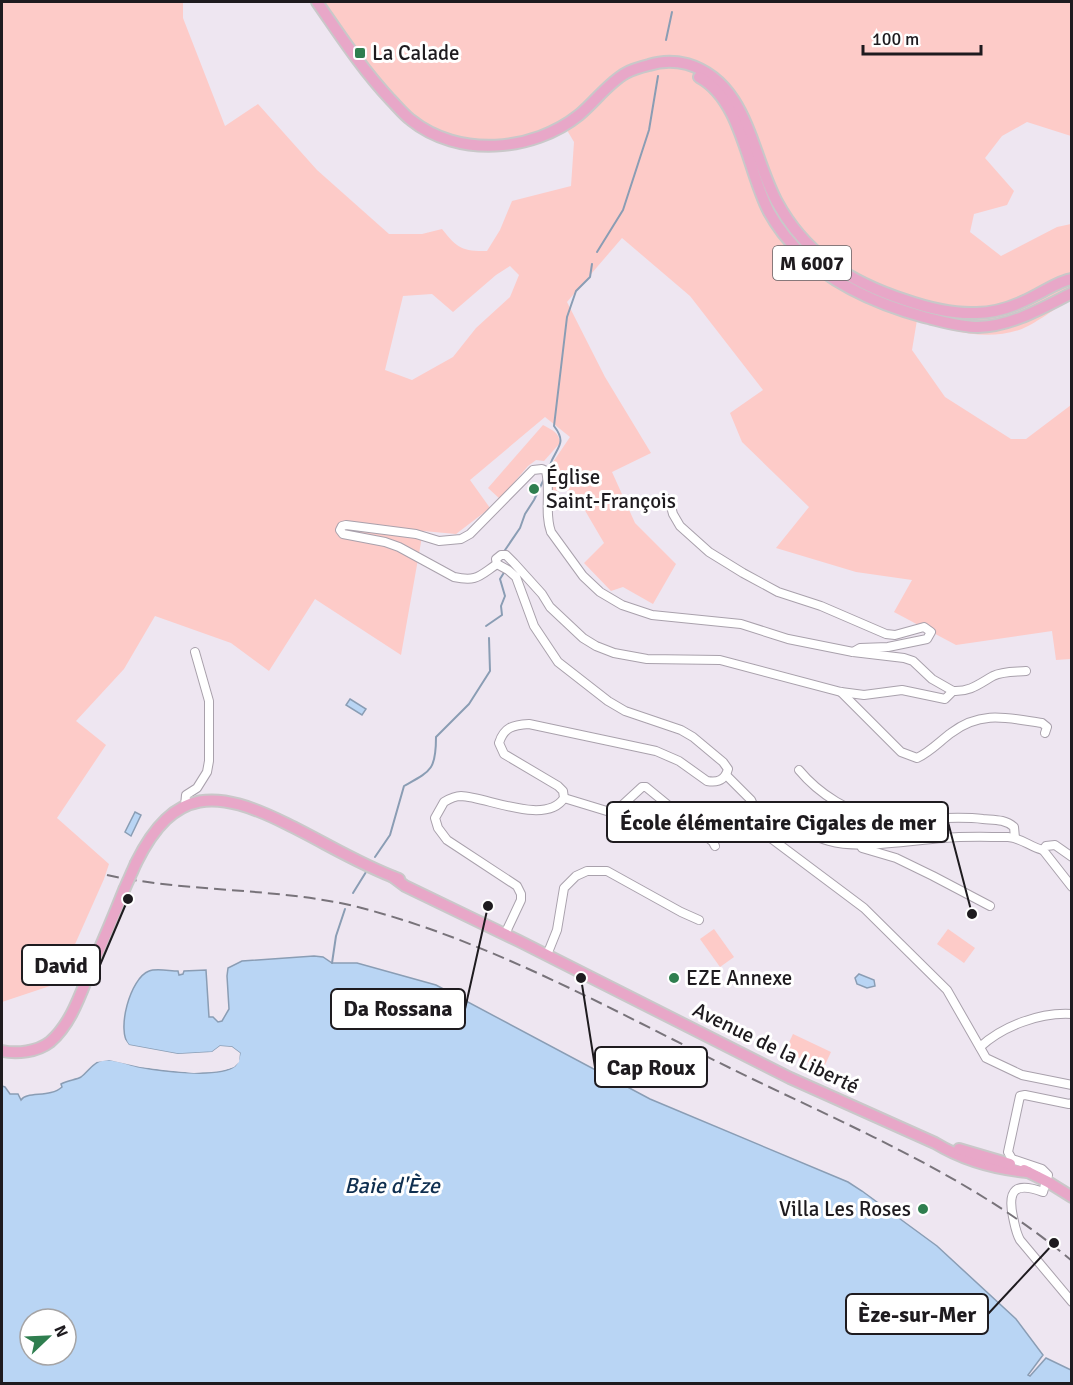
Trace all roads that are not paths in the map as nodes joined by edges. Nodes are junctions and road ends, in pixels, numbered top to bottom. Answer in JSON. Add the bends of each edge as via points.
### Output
{"nodes":[{"id":1,"x":317,"y":2,"type":"edge"},
{"id":2,"x":644,"y":66,"type":"junction"},
{"id":3,"x":1071,"y":280,"type":"edge"},
{"id":4,"x":1071,"y":293,"type":"edge"},
{"id":5,"x":933,"y":309,"type":"junction"},
{"id":6,"x":1038,"y":310,"type":"junction"},
{"id":7,"x":669,"y":499,"type":"dead end"},
{"id":8,"x":496,"y":564,"type":"junction"},
{"id":9,"x":195,"y":652,"type":"dead end"},
{"id":10,"x":853,"y":652,"type":"junction"},
{"id":11,"x":1026,"y":671,"type":"dead end"},
{"id":12,"x":841,"y":692,"type":"junction"},
{"id":13,"x":953,"y":692,"type":"junction"},
{"id":14,"x":1046,"y":733,"type":"dead end"},
{"id":15,"x":800,"y":770,"type":"dead end"},
{"id":16,"x":726,"y":775,"type":"junction"},
{"id":17,"x":564,"y":798,"type":"junction"},
{"id":18,"x":185,"y":806,"type":"junction"},
{"id":19,"x":754,"y":807,"type":"junction"},
{"id":20,"x":1016,"y":838,"type":"junction"},
{"id":21,"x":860,"y":844,"type":"junction"},
{"id":22,"x":715,"y":846,"type":"dead end"},
{"id":23,"x":1043,"y":850,"type":"junction"},
{"id":24,"x":1071,"y":857,"type":"edge"},
{"id":25,"x":1071,"y":887,"type":"edge"},
{"id":26,"x":990,"y":906,"type":"dead end"},
{"id":27,"x":699,"y":920,"type":"dead end"},
{"id":28,"x":505,"y":934,"type":"junction"},
{"id":29,"x":547,"y":955,"type":"junction"},
{"id":30,"x":1071,"y":1014,"type":"edge"},
{"id":31,"x":982,"y":1045,"type":"junction"},
{"id":32,"x":2,"y":1051,"type":"edge"},
{"id":33,"x":1071,"y":1085,"type":"edge"},
{"id":34,"x":1071,"y":1103,"type":"edge"},
{"id":35,"x":1046,"y":1187,"type":"junction"},
{"id":36,"x":1071,"y":1197,"type":"edge"},
{"id":37,"x":1071,"y":1302,"type":"edge"}],
"edges":[{"from":1,"to":2,"type":"main road","number":"M 6007","via":[[359,63],[410,119],[440,135],[470,144],[499,146],[549,133],[590,105],[617,78]]},
{"from":2,"to":5,"type":"main road","number":"M 6007","via":[[687,64],[724,86],[740,109],[768,185],[801,236],[820,256],[852,279]]},
{"from":2,"to":6,"type":"main road","number":"M 6007","via":[[692,73],[722,96],[774,219],[806,257],[845,287],[906,312],[959,325],[978,327],[1012,321]]},
{"from":3,"to":5,"type":"main road","number":"M 6007","via":[[993,311],[959,313]]},
{"from":3,"to":6,"type":"main road"},
{"from":4,"to":6,"type":"main road","number":"M 6007"},
{"from":5,"to":6,"type":"main road","via":[[973,319]]},
{"from":7,"to":10,"type":"street","via":[[680,526],[709,552],[778,592],[886,634],[924,627],[931,632],[927,639]]},
{"from":8,"to":10,"type":"street","via":[[481,577],[454,577],[399,547],[343,534],[340,530],[346,525],[439,541],[461,539],[533,470],[542,469],[549,480],[551,532],[584,576],[600,592],[622,605],[652,615],[741,624],[788,639]]},
{"from":8,"to":12,"type":"street","via":[[498,557],[506,555],[550,607],[583,638],[614,653],[647,659],[720,660]]},
{"from":8,"to":16,"type":"street","via":[[516,577],[534,626],[558,663],[616,706],[693,737],[723,762],[728,769]]},
{"from":9,"to":18,"type":"street","via":[[209,701],[209,761],[197,788],[186,795]]},
{"from":10,"to":13,"type":"street","via":[[904,658]]},
{"from":11,"to":13,"type":"street","via":[[994,676],[975,688]]},
{"from":12,"to":13,"type":"street","via":[[864,695],[902,690],[945,699]]},
{"from":12,"to":14,"type":"street","via":[[901,752],[916,758],[953,731],[983,717],[1042,723],[1047,727]]},
{"from":15,"to":20,"type":"street","via":[[823,794],[869,816],[950,816],[1003,821],[1014,827]]},
{"from":16,"to":17,"type":"street","via":[[721,781],[707,781],[667,755],[603,738],[529,724],[506,729],[499,743],[504,754],[558,786]]},
{"from":16,"to":19,"type":"street"},
{"from":17,"to":22,"type":"street","via":[[610,812],[646,787]]},
{"from":17,"to":28,"type":"street","via":[[554,807],[540,810],[461,796],[444,802],[438,809],[435,818],[447,840],[517,886],[521,900]]},
{"from":18,"to":28,"type":"main road","name":"Avenue de la Liberté","via":[[217,801],[248,806]]},
{"from":18,"to":32,"type":"main road","name":"Avenue de la Liberté","bridge":true,"via":[[155,830],[136,863],[64,1026],[38,1048],[17,1053]]},
{"from":19,"to":21,"type":"street","via":[[829,841]]},
{"from":19,"to":31,"type":"street","via":[[750,815],[752,824],[864,908],[947,990]]},
{"from":20,"to":21,"type":"street"},
{"from":20,"to":23,"type":"street"},
{"from":21,"to":26,"type":"street"},
{"from":23,"to":24,"type":"street","via":[[1055,845]]},
{"from":23,"to":25,"type":"street"},
{"from":27,"to":29,"type":"street","via":[[607,871],[587,871],[564,888],[557,930]]},
{"from":28,"to":29,"type":"main road","name":"Avenue de la Liberté"},
{"from":29,"to":35,"type":"main road","name":"Avenue de la Liberté","via":[[790,1078],[953,1154],[1028,1172]]},
{"from":30,"to":31,"type":"street","via":[[1028,1021]]},
{"from":31,"to":33,"type":"street","via":[[986,1058],[1022,1076]]},
{"from":34,"to":35,"type":"street","via":[[1020,1096],[1009,1156],[1047,1172]]},
{"from":35,"to":36,"type":"main road","name":"Avenue de la Liberté"},
{"from":35,"to":37,"type":"street","via":[[1022,1187],[1011,1195],[1015,1231]]}]}
